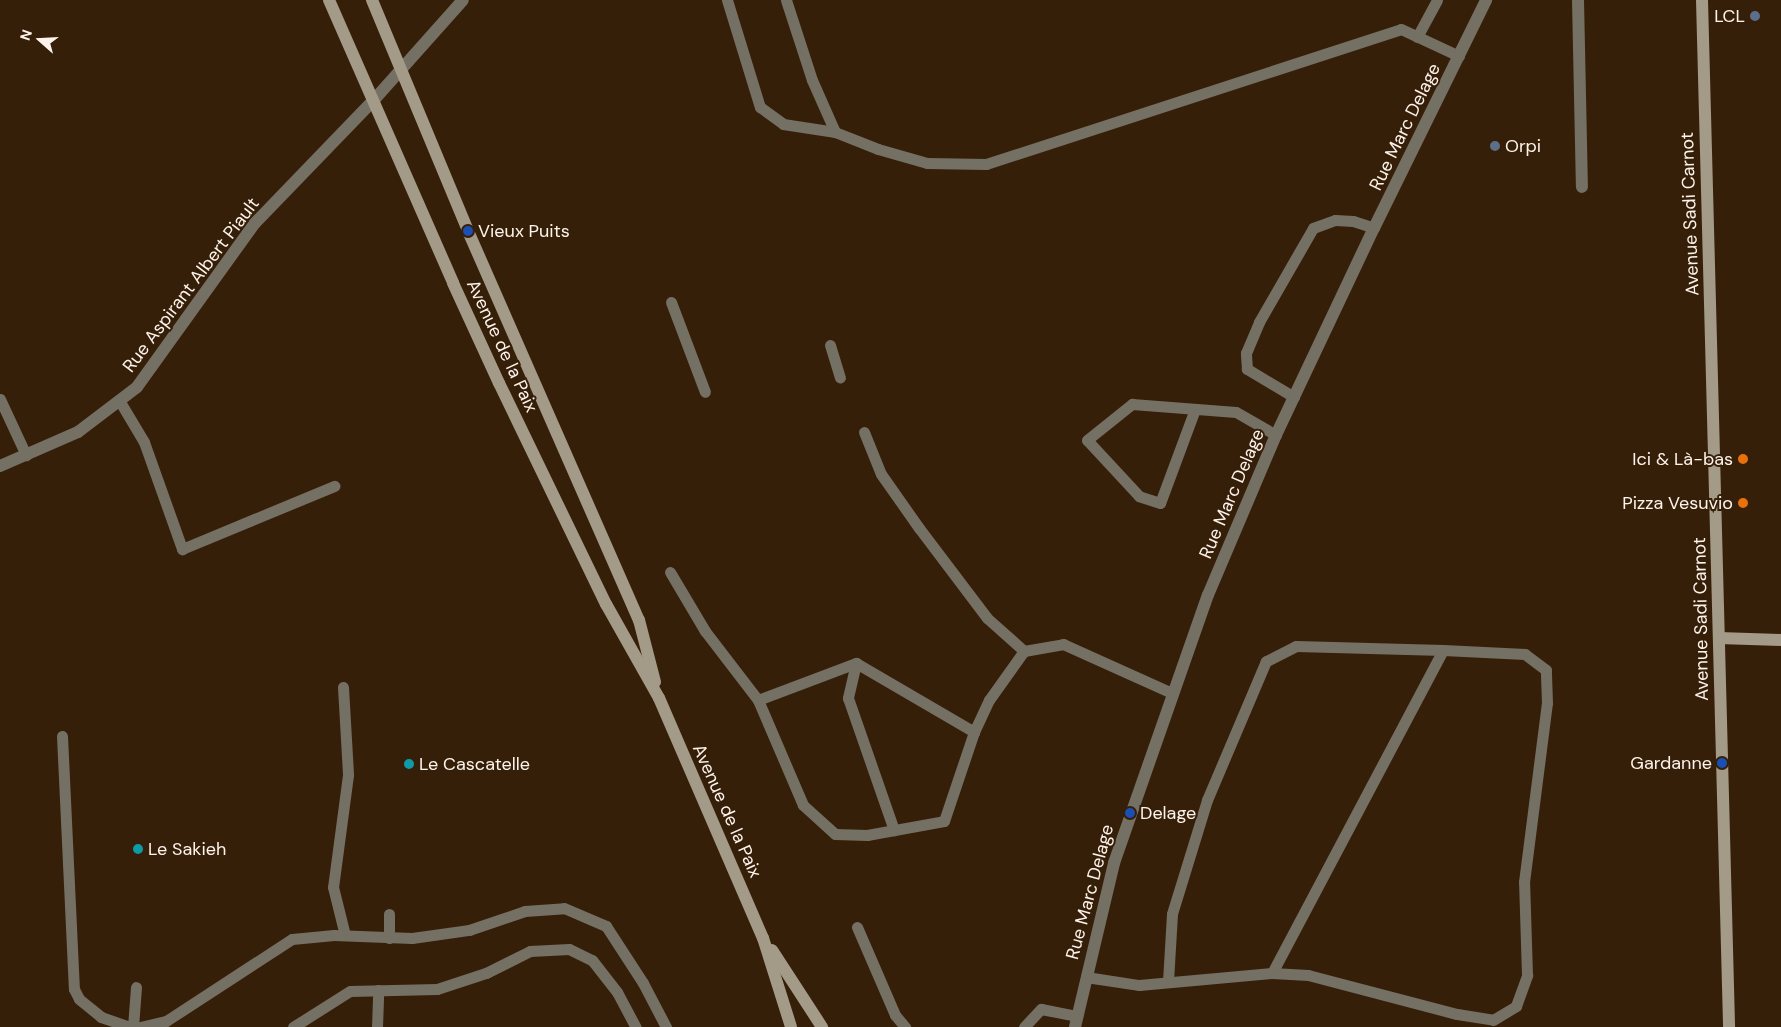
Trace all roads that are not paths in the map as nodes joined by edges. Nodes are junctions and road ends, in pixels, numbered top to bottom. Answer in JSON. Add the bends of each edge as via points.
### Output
{"nodes":[{"id":1,"x":329,"y":0,"type":"edge"},
{"id":2,"x":372,"y":0,"type":"edge"},
{"id":3,"x":463,"y":0,"type":"edge"},
{"id":4,"x":727,"y":0,"type":"edge"},
{"id":5,"x":786,"y":0,"type":"edge"},
{"id":6,"x":1437,"y":0,"type":"edge"},
{"id":7,"x":1486,"y":0,"type":"edge"},
{"id":8,"x":1578,"y":0,"type":"edge"},
{"id":9,"x":1702,"y":0,"type":"edge"},
{"id":10,"x":1418,"y":37,"type":"junction"},
{"id":11,"x":1459,"y":56,"type":"junction"},
{"id":12,"x":401,"y":69,"type":"junction"},
{"id":13,"x":373,"y":101,"type":"junction"},
{"id":14,"x":835,"y":132,"type":"junction"},
{"id":15,"x":1582,"y":187,"type":"dead end"},
{"id":16,"x":1374,"y":228,"type":"junction"},
{"id":17,"x":671,"y":302,"type":"dead end"},
{"id":18,"x":830,"y":345,"type":"dead end"},
{"id":19,"x":840,"y":377,"type":"dead end"},
{"id":20,"x":705,"y":392,"type":"dead end"},
{"id":21,"x":1294,"y":397,"type":"junction"},
{"id":22,"x":0,"y":399,"type":"edge"},
{"id":23,"x":119,"y":400,"type":"junction"},
{"id":24,"x":1196,"y":409,"type":"junction"},
{"id":25,"x":864,"y":432,"type":"dead end"},
{"id":26,"x":1276,"y":435,"type":"junction"},
{"id":27,"x":26,"y":455,"type":"junction"},
{"id":28,"x":0,"y":466,"type":"edge"},
{"id":29,"x":334,"y":486,"type":"dead end"},
{"id":30,"x":670,"y":572,"type":"dead end"},
{"id":31,"x":1719,"y":638,"type":"junction"},
{"id":32,"x":1781,"y":640,"type":"edge"},
{"id":33,"x":1443,"y":650,"type":"junction"},
{"id":34,"x":1024,"y":652,"type":"junction"},
{"id":35,"x":856,"y":663,"type":"junction"},
{"id":36,"x":343,"y":687,"type":"dead end"},
{"id":37,"x":1172,"y":693,"type":"junction"},
{"id":38,"x":659,"y":698,"type":"junction"},
{"id":39,"x":758,"y":700,"type":"junction"},
{"id":40,"x":974,"y":732,"type":"junction"},
{"id":41,"x":62,"y":736,"type":"dead end"},
{"id":42,"x":894,"y":830,"type":"junction"},
{"id":43,"x":388,"y":914,"type":"dead end"},
{"id":44,"x":857,"y":927,"type":"dead end"},
{"id":45,"x":345,"y":936,"type":"junction"},
{"id":46,"x":388,"y":938,"type":"junction"},
{"id":47,"x":763,"y":938,"type":"junction"},
{"id":48,"x":1272,"y":973,"type":"junction"},
{"id":49,"x":1086,"y":977,"type":"junction"},
{"id":50,"x":1168,"y":981,"type":"junction"},
{"id":51,"x":136,"y":987,"type":"dead end"},
{"id":52,"x":378,"y":990,"type":"junction"},
{"id":53,"x":1076,"y":1021,"type":"edge"},
{"id":54,"x":131,"y":1027,"type":"edge"},
{"id":55,"x":140,"y":1027,"type":"edge"},
{"id":56,"x":293,"y":1027,"type":"edge"},
{"id":57,"x":377,"y":1027,"type":"edge"},
{"id":58,"x":636,"y":1027,"type":"edge"},
{"id":59,"x":666,"y":1027,"type":"edge"},
{"id":60,"x":791,"y":1027,"type":"edge"},
{"id":61,"x":822,"y":1027,"type":"edge"},
{"id":62,"x":905,"y":1027,"type":"edge"},
{"id":63,"x":1024,"y":1027,"type":"edge"},
{"id":64,"x":1729,"y":1027,"type":"edge"}],
"edges":[{"from":1,"to":13,"type":"main road","name":"Avenue de la Paix"},
{"from":2,"to":12,"type":"main road","name":"Avenue de la Paix"},
{"from":3,"to":12,"type":"street","name":"Rue Aspirant Albert Piault"},
{"from":4,"to":14,"type":"lane","via":[[760,107],[783,124]]},
{"from":5,"to":14,"type":"lane","via":[[812,80]]},
{"from":6,"to":10,"type":"lane"},
{"from":7,"to":11,"type":"street","name":"Rue Marc Delage"},
{"from":8,"to":15,"type":"street"},
{"from":9,"to":31,"type":"main road","name":"Avenue Sadi Carnot"},
{"from":10,"to":11,"type":"lane"},
{"from":10,"to":14,"type":"lane","via":[[1401,30],[986,164],[927,163]]},
{"from":11,"to":16,"type":"street","name":"Rue Marc Delage"},
{"from":12,"to":13,"type":"street","name":"Rue Aspirant Albert Piault"},
{"from":12,"to":38,"type":"main road","name":"Avenue de la Paix","via":[[638,620]]},
{"from":13,"to":23,"type":"street","name":"Rue Aspirant Albert Piault","via":[[255,223],[137,386]]},
{"from":13,"to":38,"type":"main road","name":"Avenue de la Paix","via":[[499,382],[606,604]]},
{"from":16,"to":21,"type":"street","name":"Rue Marc Delage"},
{"from":16,"to":21,"type":"lane","via":[[1353,221],[1335,220],[1313,228],[1259,322],[1246,353],[1247,369]]},
{"from":17,"to":20,"type":"lane"},
{"from":18,"to":19,"type":"lane"},
{"from":21,"to":26,"type":"street","name":"Rue Marc Delage"},
{"from":22,"to":27,"type":"lane"},
{"from":23,"to":27,"type":"street","name":"Rue Aspirant Albert Piault","via":[[78,432]]},
{"from":23,"to":29,"type":"lane","via":[[144,442],[182,549]]},
{"from":24,"to":24,"type":"lane","via":[[1132,404],[1087,440],[1139,496],[1160,504]]},
{"from":24,"to":26,"type":"lane","via":[[1236,412]]},
{"from":25,"to":34,"type":"lane","via":[[881,474],[919,528],[987,618]]},
{"from":26,"to":37,"type":"street","name":"Rue Marc Delage","via":[[1208,595]]},
{"from":27,"to":28,"type":"street","name":"Rue Aspirant Albert Piault"},
{"from":30,"to":39,"type":"lane","via":[[705,631]]},
{"from":31,"to":32,"type":"main road"},
{"from":31,"to":64,"type":"main road","name":"Avenue Sadi Carnot"},
{"from":33,"to":48,"type":"lane"},
{"from":33,"to":48,"type":"lane","via":[[1525,654],[1546,670],[1547,703],[1524,882],[1527,975],[1516,1006],[1494,1020],[1457,1014],[1308,975]]},
{"from":33,"to":50,"type":"lane","via":[[1296,646],[1266,661],[1207,800],[1172,914]]},
{"from":34,"to":37,"type":"lane","via":[[1063,644]]},
{"from":34,"to":40,"type":"lane","via":[[989,700]]},
{"from":35,"to":39,"type":"lane"},
{"from":35,"to":40,"type":"lane"},
{"from":35,"to":42,"type":"lane","via":[[848,698]]},
{"from":36,"to":45,"type":"lane","via":[[348,775],[333,887]]},
{"from":37,"to":49,"type":"street","name":"Rue Marc Delage","via":[[1114,864]]},
{"from":38,"to":47,"type":"main road","name":"Avenue de la Paix"},
{"from":39,"to":42,"type":"lane","via":[[803,805],[835,834],[867,835]]},
{"from":40,"to":42,"type":"lane","via":[[944,821]]},
{"from":41,"to":54,"type":"lane","via":[[74,988],[79,999],[101,1017]]},
{"from":43,"to":46,"type":"lane"},
{"from":44,"to":62,"type":"lane","via":[[894,1015]]},
{"from":45,"to":46,"type":"lane"},
{"from":45,"to":55,"type":"lane","via":[[292,939],[166,1021]]},
{"from":46,"to":59,"type":"lane","via":[[469,930],[525,911],[564,908],[606,926],[643,983]]},
{"from":47,"to":60,"type":"main road","name":"Avenue de la Paix"},
{"from":47,"to":61,"type":"main road","name":"Avenue de la Paix"},
{"from":48,"to":50,"type":"lane"},
{"from":49,"to":50,"type":"lane","via":[[1139,985]]},
{"from":49,"to":53,"type":"street","name":"Rue Marc Delage"},
{"from":51,"to":54,"type":"lane"},
{"from":52,"to":56,"type":"lane","via":[[350,991]]},
{"from":52,"to":57,"type":"lane"},
{"from":52,"to":58,"type":"lane","via":[[437,989],[486,973],[530,951],[569,948],[592,960],[617,992]]},
{"from":53,"to":63,"type":"lane","via":[[1041,1009]]}]}
